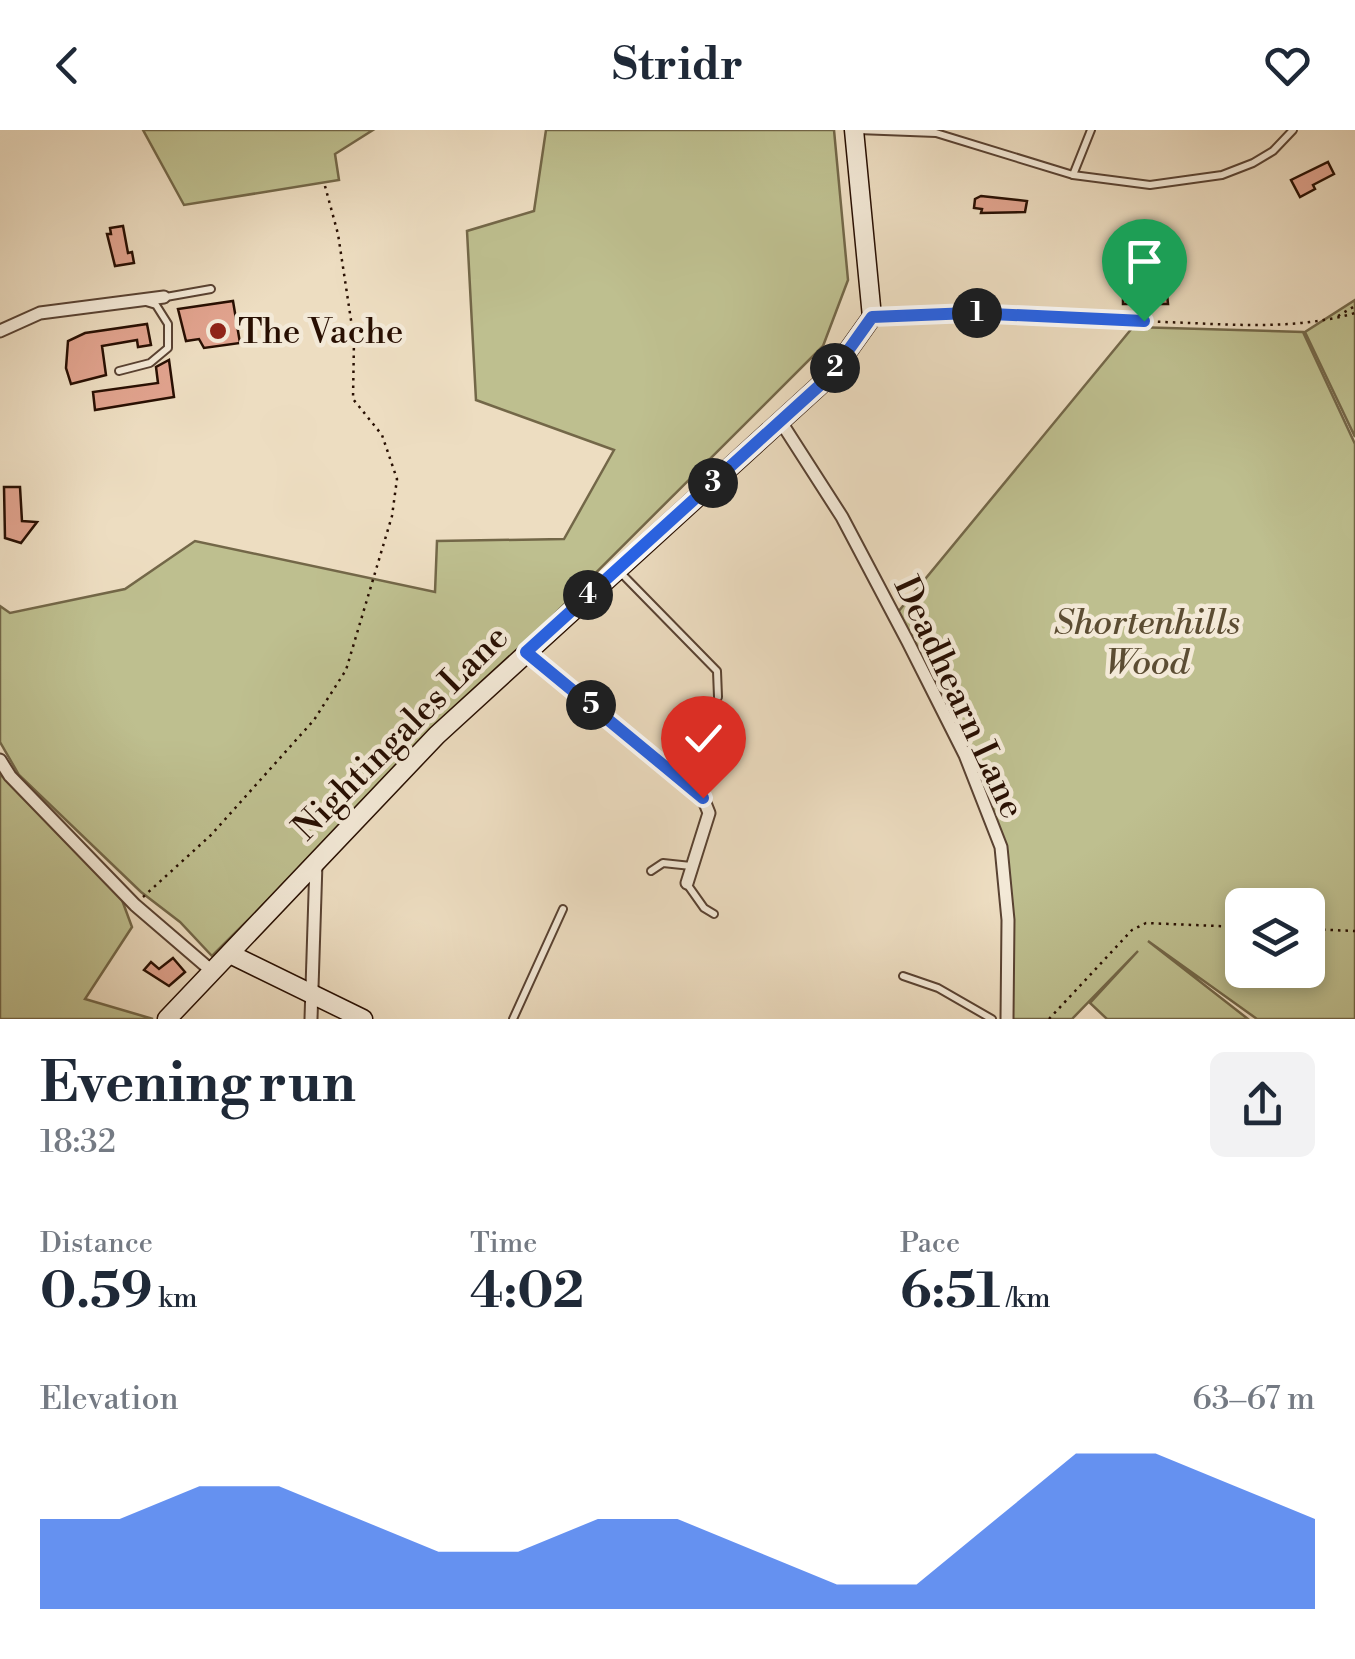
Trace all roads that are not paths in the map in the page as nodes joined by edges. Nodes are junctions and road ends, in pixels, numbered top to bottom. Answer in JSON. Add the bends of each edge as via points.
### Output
{"nodes":[{"id":1,"x":855,"y":130,"type":"edge"},
{"id":2,"x":1092,"y":130,"type":"edge"},
{"id":3,"x":1293,"y":130,"type":"edge"},
{"id":4,"x":1073,"y":175,"type":"junction"},
{"id":5,"x":211,"y":289,"type":"dead end"},
{"id":6,"x":164,"y":297,"type":"joint"},
{"id":7,"x":140,"y":301,"type":"junction"},
{"id":8,"x":0,"y":330,"type":"edge"},
{"id":9,"x":118,"y":372,"type":"dead end"},
{"id":10,"x":781,"y":422,"type":"junction"},
{"id":11,"x":617,"y":568,"type":"junction"},
{"id":12,"x":526,"y":652,"type":"junction"},
{"id":13,"x":718,"y":697,"type":"dead end"},
{"id":14,"x":0,"y":760,"type":"edge"},
{"id":15,"x":316,"y":861,"type":"junction"},
{"id":16,"x":692,"y":866,"type":"junction"},
{"id":17,"x":651,"y":870,"type":"dead end"},
{"id":18,"x":687,"y":883,"type":"joint"},
{"id":19,"x":562,"y":909,"type":"dead end"},
{"id":20,"x":714,"y":914,"type":"dead end"},
{"id":21,"x":230,"y":954,"type":"junction"},
{"id":22,"x":213,"y":972,"type":"junction"},
{"id":23,"x":903,"y":976,"type":"dead end"},
{"id":24,"x":310,"y":994,"type":"junction"},
{"id":25,"x":167,"y":1019,"type":"edge"},
{"id":26,"x":311,"y":1019,"type":"edge"},
{"id":27,"x":363,"y":1019,"type":"edge"},
{"id":28,"x":513,"y":1019,"type":"edge"},
{"id":29,"x":992,"y":1019,"type":"edge"},
{"id":30,"x":1007,"y":1019,"type":"edge"}],
"edges":[{"from":1,"to":4,"type":"lane","via":[[936,133]]},
{"from":1,"to":10,"type":"main road","name":"Nightingales Lane","via":[[872,317],[830,376]]},
{"from":2,"to":4,"type":"lane"},
{"from":3,"to":4,"type":"lane","via":[[1273,152],[1222,175],[1150,185]]},
{"from":5,"to":6,"type":"lane"},
{"from":6,"to":7,"type":"street"},
{"from":7,"to":8,"type":"street","via":[[40,313]]},
{"from":7,"to":9,"type":"lane","via":[[164,315],[168,348],[150,363]]},
{"from":10,"to":11,"type":"main road","name":"Nightingales Lane"},
{"from":10,"to":30,"type":"street","name":"Deadhearn Lane","via":[[908,642],[965,755],[1001,847]]},
{"from":11,"to":12,"type":"main road","name":"Nightingales Lane"},
{"from":11,"to":13,"type":"lane","via":[[717,671]]},
{"from":12,"to":15,"type":"main road","name":"Nightingales Lane"},
{"from":12,"to":16,"type":"street","via":[[703,798],[709,813]]},
{"from":14,"to":22,"type":"street","via":[[135,905]]},
{"from":15,"to":21,"type":"main road","name":"Nightingales Lane"},
{"from":15,"to":24,"type":"street"},
{"from":16,"to":17,"type":"lane","via":[[663,863]]},
{"from":16,"to":18,"type":"street"},
{"from":18,"to":20,"type":"lane"},
{"from":19,"to":28,"type":"lane"},
{"from":21,"to":22,"type":"main road","name":"Nightingales Lane"},
{"from":21,"to":24,"type":"main road"},
{"from":22,"to":25,"type":"main road","name":"Nightingales Lane"},
{"from":23,"to":29,"type":"lane"},
{"from":24,"to":26,"type":"street"},
{"from":24,"to":27,"type":"main road"}]}
